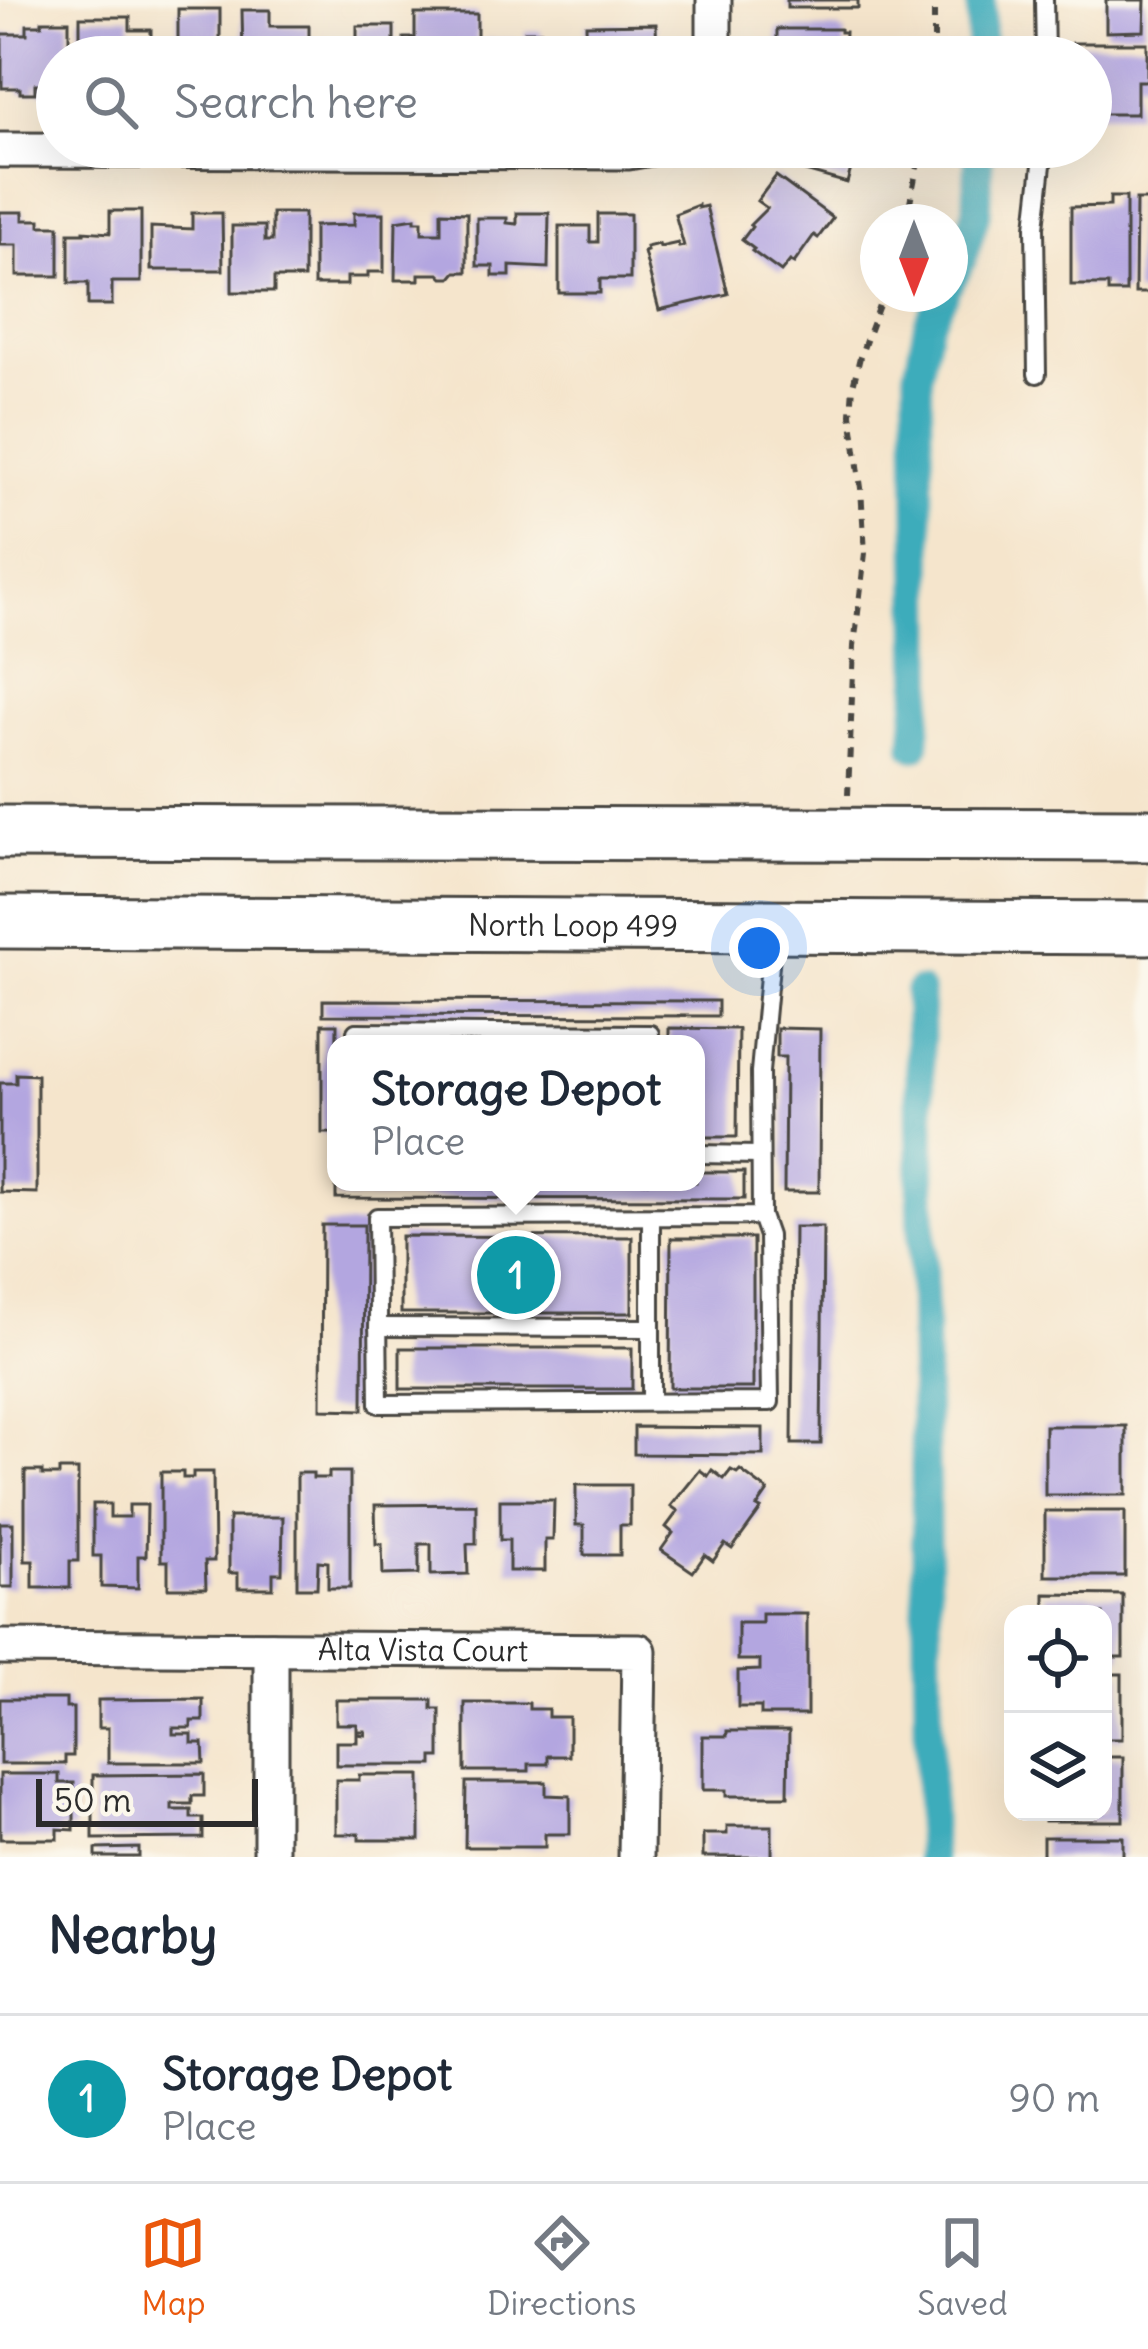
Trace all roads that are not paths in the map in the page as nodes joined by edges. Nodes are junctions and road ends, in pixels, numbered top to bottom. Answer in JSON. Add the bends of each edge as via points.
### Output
{"nodes":[{"id":1,"x":714,"y":0,"type":"edge"},
{"id":2,"x":1044,"y":0,"type":"edge"},
{"id":3,"x":714,"y":36,"type":"edge"},
{"id":4,"x":1045,"y":36,"type":"edge"},
{"id":5,"x":0,"y":150,"type":"edge"},
{"id":6,"x":36,"y":150,"type":"edge"},
{"id":7,"x":1042,"y":168,"type":"edge"},
{"id":8,"x":1037,"y":374,"type":"dead end"},
{"id":9,"x":0,"y":832,"type":"edge"},
{"id":10,"x":1148,"y":835,"type":"edge"},
{"id":11,"x":0,"y":922,"type":"edge"},
{"id":12,"x":774,"y":926,"type":"junction"},
{"id":13,"x":1148,"y":928,"type":"edge"},
{"id":14,"x":356,"y":1035,"type":"edge"},
{"id":15,"x":393,"y":1035,"type":"edge"},
{"id":16,"x":705,"y":1154,"type":"edge"},
{"id":17,"x":760,"y":1155,"type":"junction"},
{"id":18,"x":761,"y":1216,"type":"junction"},
{"id":19,"x":651,"y":1218,"type":"junction"},
{"id":20,"x":378,"y":1328,"type":"junction"},
{"id":21,"x":651,"y":1328,"type":"junction"},
{"id":22,"x":651,"y":1402,"type":"junction"},
{"id":23,"x":0,"y":1647,"type":"edge"},
{"id":24,"x":271,"y":1649,"type":"junction"},
{"id":25,"x":271,"y":1857,"type":"edge"},
{"id":26,"x":636,"y":1857,"type":"edge"}],
"edges":[{"from":1,"to":3,"type":"street"},
{"from":2,"to":4,"type":"lane"},
{"from":5,"to":6,"type":"street"},
{"from":7,"to":8,"type":"lane"},
{"from":9,"to":10,"type":"main road"},
{"from":11,"to":12,"type":"main road","name":"North Loop 499"},
{"from":12,"to":13,"type":"main road","name":"North Loop 499"},
{"from":12,"to":17,"type":"lane"},
{"from":14,"to":15,"type":"lane"},
{"from":16,"to":17,"type":"lane"},
{"from":17,"to":18,"type":"lane"},
{"from":18,"to":19,"type":"lane"},
{"from":18,"to":22,"type":"lane","via":[[768,1236],[770,1402]]},
{"from":19,"to":20,"type":"lane","via":[[377,1217]]},
{"from":19,"to":21,"type":"lane"},
{"from":20,"to":21,"type":"lane"},
{"from":20,"to":22,"type":"lane","via":[[380,1404]]},
{"from":21,"to":22,"type":"lane"},
{"from":23,"to":24,"type":"street","name":"Alta Vista Court"},
{"from":24,"to":25,"type":"street"},
{"from":24,"to":26,"type":"street","name":"Alta Vista Court","via":[[639,1651]]}]}
